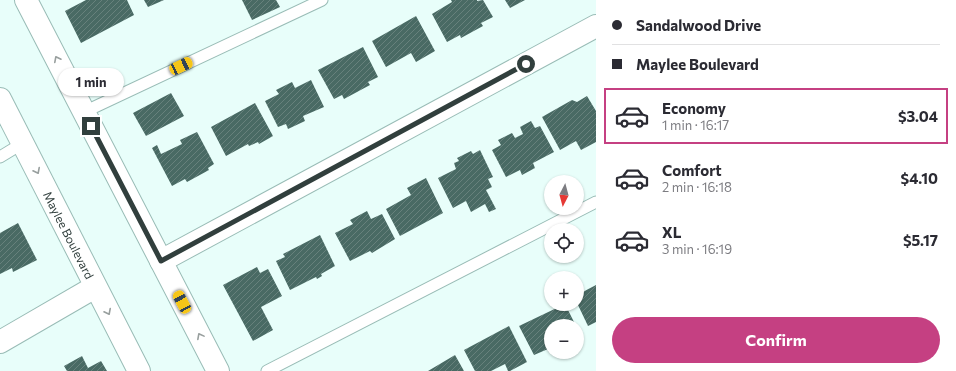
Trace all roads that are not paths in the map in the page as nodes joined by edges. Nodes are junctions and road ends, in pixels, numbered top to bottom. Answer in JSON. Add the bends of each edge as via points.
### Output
{"nodes":[{"id":1,"x":26,"y":0,"type":"edge"},
{"id":2,"x":322,"y":0,"type":"edge"},
{"id":3,"x":596,"y":26,"type":"edge"},
{"id":4,"x":0,"y":98,"type":"edge"},
{"id":5,"x":84,"y":112,"type":"junction"},
{"id":6,"x":23,"y":144,"type":"junction"},
{"id":7,"x":0,"y":156,"type":"edge"},
{"id":8,"x":596,"y":202,"type":"edge"},
{"id":9,"x":161,"y":261,"type":"junction"},
{"id":10,"x":95,"y":287,"type":"junction"},
{"id":11,"x":0,"y":342,"type":"edge"},
{"id":12,"x":139,"y":371,"type":"edge"},
{"id":13,"x":218,"y":371,"type":"edge"},
{"id":14,"x":267,"y":371,"type":"edge"}],
"edges":[{"from":5,"to":1,"type":"main road","one_way":true},
{"from":2,"to":5,"type":"lane"},
{"from":3,"to":9,"type":"main road"},
{"from":4,"to":6,"type":"main road","name":"Maylee Boulevard"},
{"from":5,"to":9,"type":"main road"},
{"from":6,"to":7,"type":"lane"},
{"from":6,"to":10,"type":"main road","name":"Maylee Boulevard","one_way":true},
{"from":8,"to":14,"type":"lane"},
{"from":13,"to":9,"type":"main road","one_way":true},
{"from":10,"to":11,"type":"main road"},
{"from":10,"to":12,"type":"main road","name":"Maylee Boulevard","one_way":true}]}
